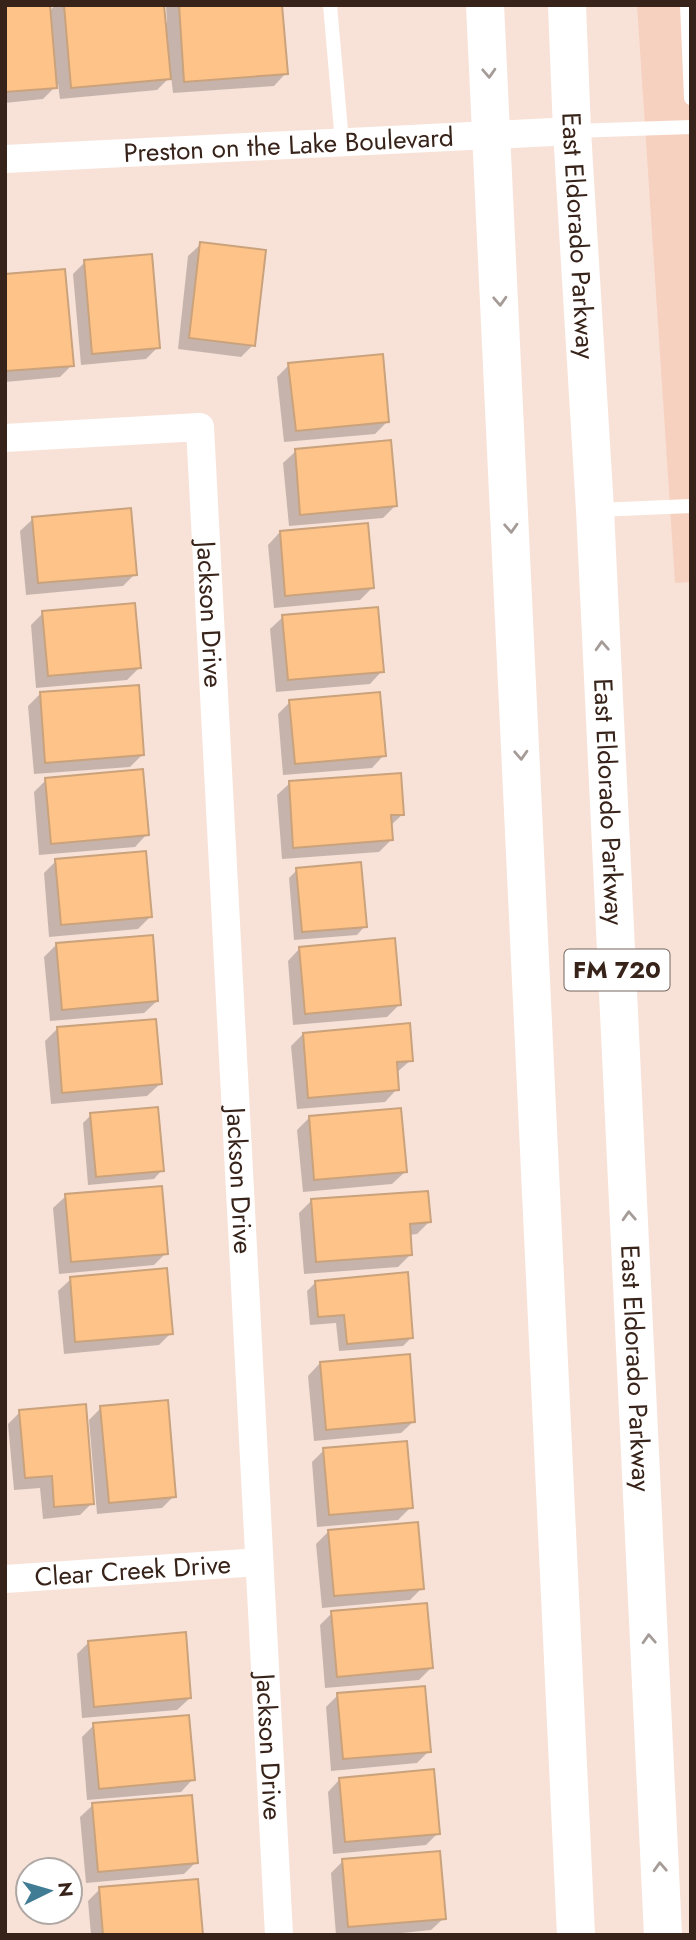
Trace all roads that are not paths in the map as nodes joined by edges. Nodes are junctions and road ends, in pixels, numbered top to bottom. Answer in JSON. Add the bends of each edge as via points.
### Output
{"nodes":[{"id":1,"x":330,"y":5,"type":"edge"},
{"id":2,"x":485,"y":5,"type":"edge"},
{"id":3,"x":567,"y":5,"type":"edge"},
{"id":4,"x":687,"y":5,"type":"edge"},
{"id":5,"x":691,"y":98,"type":"edge"},
{"id":6,"x":691,"y":127,"type":"edge"},
{"id":7,"x":572,"y":131,"type":"junction"},
{"id":8,"x":492,"y":135,"type":"junction"},
{"id":9,"x":341,"y":142,"type":"junction"},
{"id":10,"x":5,"y":159,"type":"edge"},
{"id":11,"x":5,"y":438,"type":"edge"},
{"id":12,"x":691,"y":506,"type":"edge"},
{"id":13,"x":595,"y":510,"type":"junction"},
{"id":14,"x":260,"y":1562,"type":"junction"},
{"id":15,"x":5,"y":1579,"type":"edge"},
{"id":16,"x":279,"y":1935,"type":"edge"},
{"id":17,"x":576,"y":1935,"type":"edge"},
{"id":18,"x":663,"y":1935,"type":"edge"}],
"edges":[{"from":1,"to":9,"type":"lane"},
{"from":2,"to":8,"type":"main road","number":"FM 720","one_way":true},
{"from":3,"to":7,"type":"main road","name":"East Eldorado Parkway","number":"FM 720"},
{"from":4,"to":5,"type":"lane"},
{"from":6,"to":7,"type":"lane"},
{"from":7,"to":8,"type":"street","name":"Preston on the Lake Boulevard"},
{"from":7,"to":13,"type":"main road","name":"East Eldorado Parkway","number":"FM 720"},
{"from":8,"to":9,"type":"street","name":"Preston on the Lake Boulevard"},
{"from":8,"to":17,"type":"main road","number":"FM 720","one_way":true},
{"from":9,"to":10,"type":"street","name":"Preston on the Lake Boulevard"},
{"from":11,"to":14,"type":"street","name":"Jackson Drive","via":[[201,427]]},
{"from":12,"to":13,"type":"lane"},
{"from":18,"to":13,"type":"main road","name":"East Eldorado Parkway","number":"FM 720","one_way":true},
{"from":14,"to":15,"type":"street","name":"Clear Creek Drive"},
{"from":14,"to":16,"type":"street","name":"Jackson Drive"}]}
